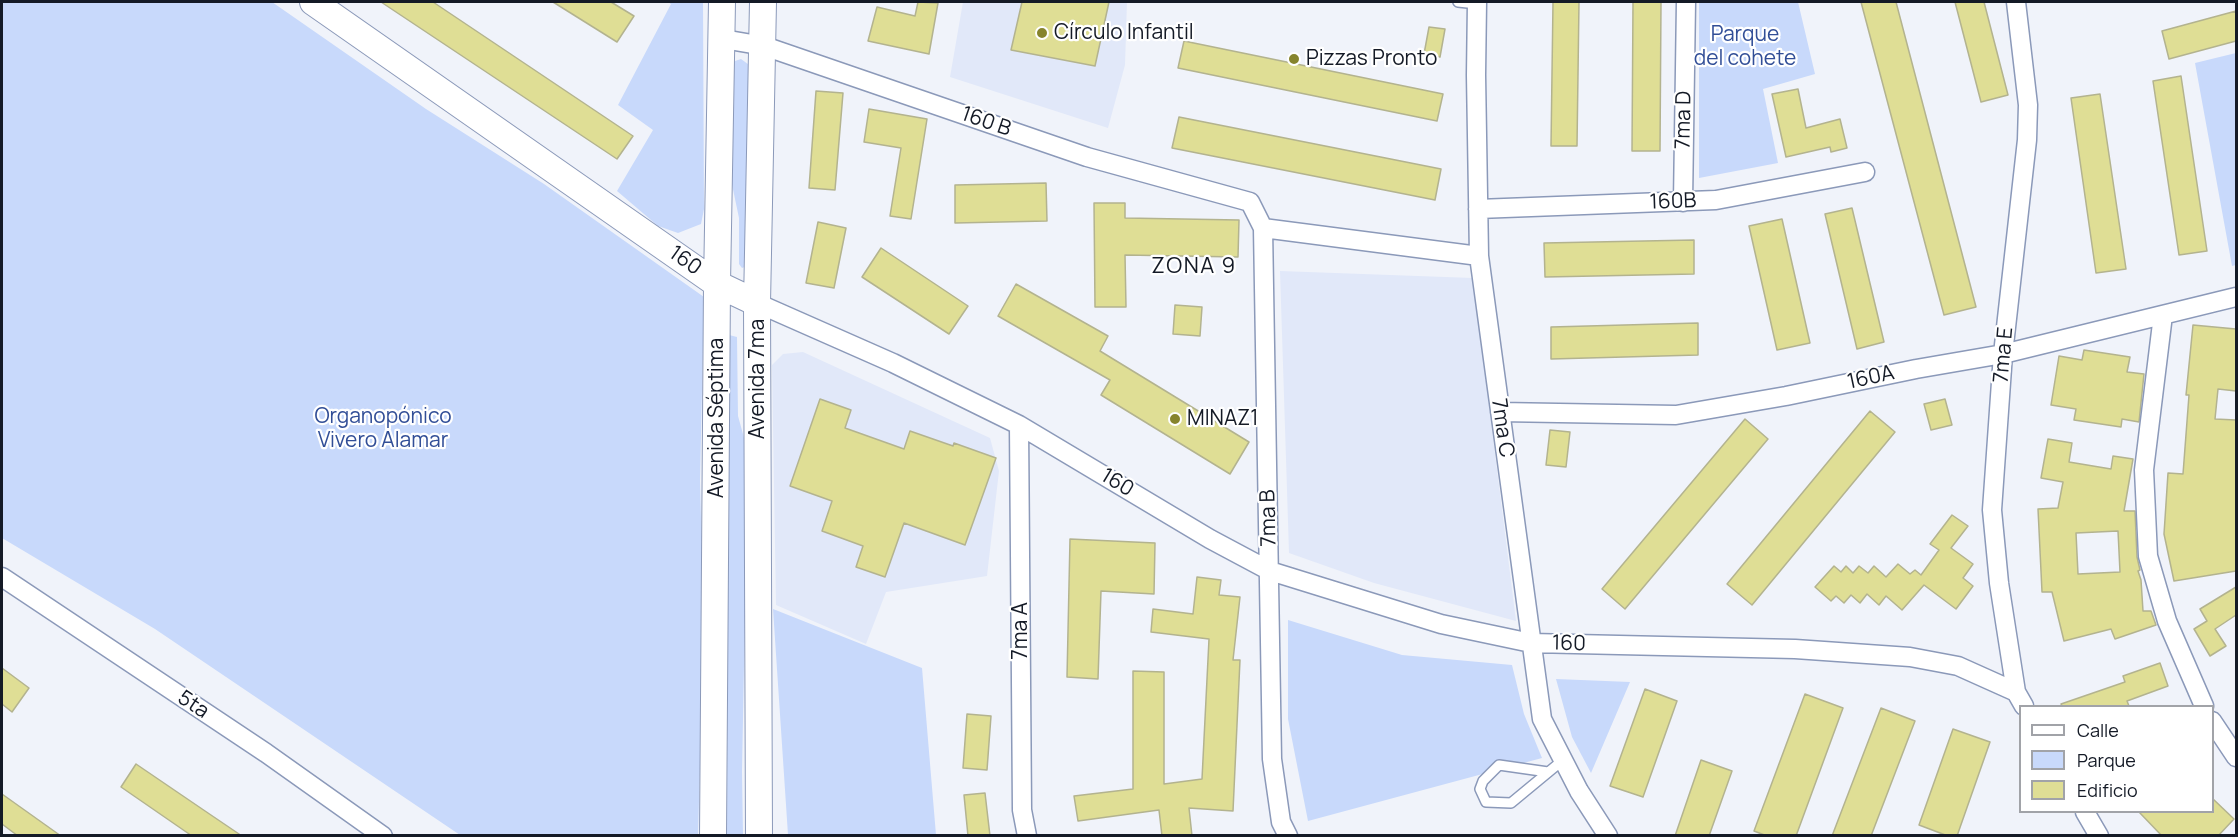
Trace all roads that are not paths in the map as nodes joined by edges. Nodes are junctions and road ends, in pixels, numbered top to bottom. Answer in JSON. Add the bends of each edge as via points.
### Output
{"nodes":[{"id":1,"x":313,"y":2,"type":"edge"},
{"id":2,"x":722,"y":2,"type":"edge"},
{"id":3,"x":763,"y":2,"type":"edge"},
{"id":4,"x":1458,"y":2,"type":"edge"},
{"id":5,"x":1686,"y":2,"type":"edge"},
{"id":6,"x":2016,"y":2,"type":"edge"},
{"id":7,"x":1477,"y":3,"type":"edge"},
{"id":8,"x":723,"y":39,"type":"junction"},
{"id":9,"x":764,"y":46,"type":"junction"},
{"id":10,"x":1865,"y":172,"type":"dead end"},
{"id":11,"x":1250,"y":202,"type":"joint"},
{"id":12,"x":1683,"y":202,"type":"junction"},
{"id":13,"x":1478,"y":209,"type":"junction"},
{"id":14,"x":1263,"y":228,"type":"junction"},
{"id":15,"x":1479,"y":255,"type":"junction"},
{"id":16,"x":717,"y":284,"type":"junction"},
{"id":17,"x":2236,"y":297,"type":"edge"},
{"id":18,"x":757,"y":303,"type":"junction"},
{"id":19,"x":2163,"y":315,"type":"junction"},
{"id":20,"x":2003,"y":354,"type":"junction"},
{"id":21,"x":1500,"y":412,"type":"junction"},
{"id":22,"x":1019,"y":425,"type":"junction"},
{"id":23,"x":758,"y":454,"type":"joint"},
{"id":24,"x":1270,"y":572,"type":"junction"},
{"id":25,"x":2,"y":577,"type":"edge"},
{"id":26,"x":1532,"y":643,"type":"junction"},
{"id":27,"x":2020,"y":699,"type":"edge"},
{"id":28,"x":2204,"y":705,"type":"edge"},
{"id":29,"x":2214,"y":724,"type":"edge"},
{"id":30,"x":2236,"y":757,"type":"edge"},
{"id":31,"x":1563,"y":760,"type":"junction"},
{"id":32,"x":1548,"y":772,"type":"junction"},
{"id":33,"x":2086,"y":813,"type":"edge"},
{"id":34,"x":383,"y":836,"type":"edge"},
{"id":35,"x":713,"y":836,"type":"edge"},
{"id":36,"x":759,"y":836,"type":"edge"},
{"id":37,"x":1027,"y":836,"type":"edge"},
{"id":38,"x":1288,"y":836,"type":"edge"},
{"id":39,"x":1608,"y":836,"type":"edge"},
{"id":40,"x":2099,"y":836,"type":"edge"}],
"edges":[{"from":1,"to":16,"type":"main road","name":"160"},
{"from":2,"to":8,"type":"main road","name":"Avenida Séptima"},
{"from":3,"to":9,"type":"main road"},
{"from":4,"to":7,"type":"lane"},
{"from":5,"to":12,"type":"street","name":"7ma D"},
{"from":6,"to":20,"type":"street","name":"7ma E","via":[[2028,105],[2027,140]]},
{"from":7,"to":13,"type":"street","name":"7ma C"},
{"from":8,"to":9,"type":"street","name":"160 B"},
{"from":8,"to":16,"type":"main road","name":"Avenida Séptima"},
{"from":9,"to":11,"type":"street","name":"160 B","via":[[1087,157]]},
{"from":9,"to":18,"type":"main road"},
{"from":10,"to":12,"type":"street","name":"160B","via":[[1716,200]]},
{"from":11,"to":14,"type":"street","name":"7ma B"},
{"from":12,"to":13,"type":"street","name":"160B"},
{"from":13,"to":15,"type":"street","name":"7ma C"},
{"from":14,"to":15,"type":"street"},
{"from":14,"to":24,"type":"street","name":"7ma B"},
{"from":15,"to":21,"type":"street","name":"7ma C"},
{"from":16,"to":18,"type":"main road","name":"160"},
{"from":16,"to":35,"type":"main road","name":"Avenida Séptima"},
{"from":17,"to":19,"type":"street","name":"160A"},
{"from":18,"to":22,"type":"street","name":"160","via":[[893,363]]},
{"from":18,"to":23,"type":"main road","name":"Avenida 7ma"},
{"from":19,"to":20,"type":"street","name":"160A"},
{"from":19,"to":28,"type":"street","via":[[2144,470],[2148,556],[2167,621]]},
{"from":20,"to":21,"type":"street","name":"160A","via":[[1676,416]]},
{"from":20,"to":27,"type":"street","name":"7ma E","via":[[1992,510],[1999,583]]},
{"from":21,"to":26,"type":"street","name":"7ma C"},
{"from":22,"to":24,"type":"street","name":"160"},
{"from":22,"to":37,"type":"street","name":"7ma A","via":[[1022,810]]},
{"from":23,"to":36,"type":"main road","name":"Avenida Séptima"},
{"from":24,"to":26,"type":"street","name":"160","via":[[1441,624]]},
{"from":24,"to":38,"type":"street","name":"7ma B","via":[[1272,759],[1281,822]]},
{"from":25,"to":34,"type":"street","name":"5ta"},
{"from":26,"to":27,"type":"street","name":"160","via":[[1795,649],[1910,657],[1958,666]]},
{"from":26,"to":31,"type":"street","name":"7ma C","via":[[1542,719]]},
{"from":29,"to":30,"type":"street"},
{"from":31,"to":32,"type":"lane"},
{"from":31,"to":39,"type":"street","name":"7ma C"},
{"from":32,"to":32,"type":"lane","via":[[1511,803],[1486,802],[1480,789],[1499,765]]},
{"from":33,"to":40,"type":"street"}]}
